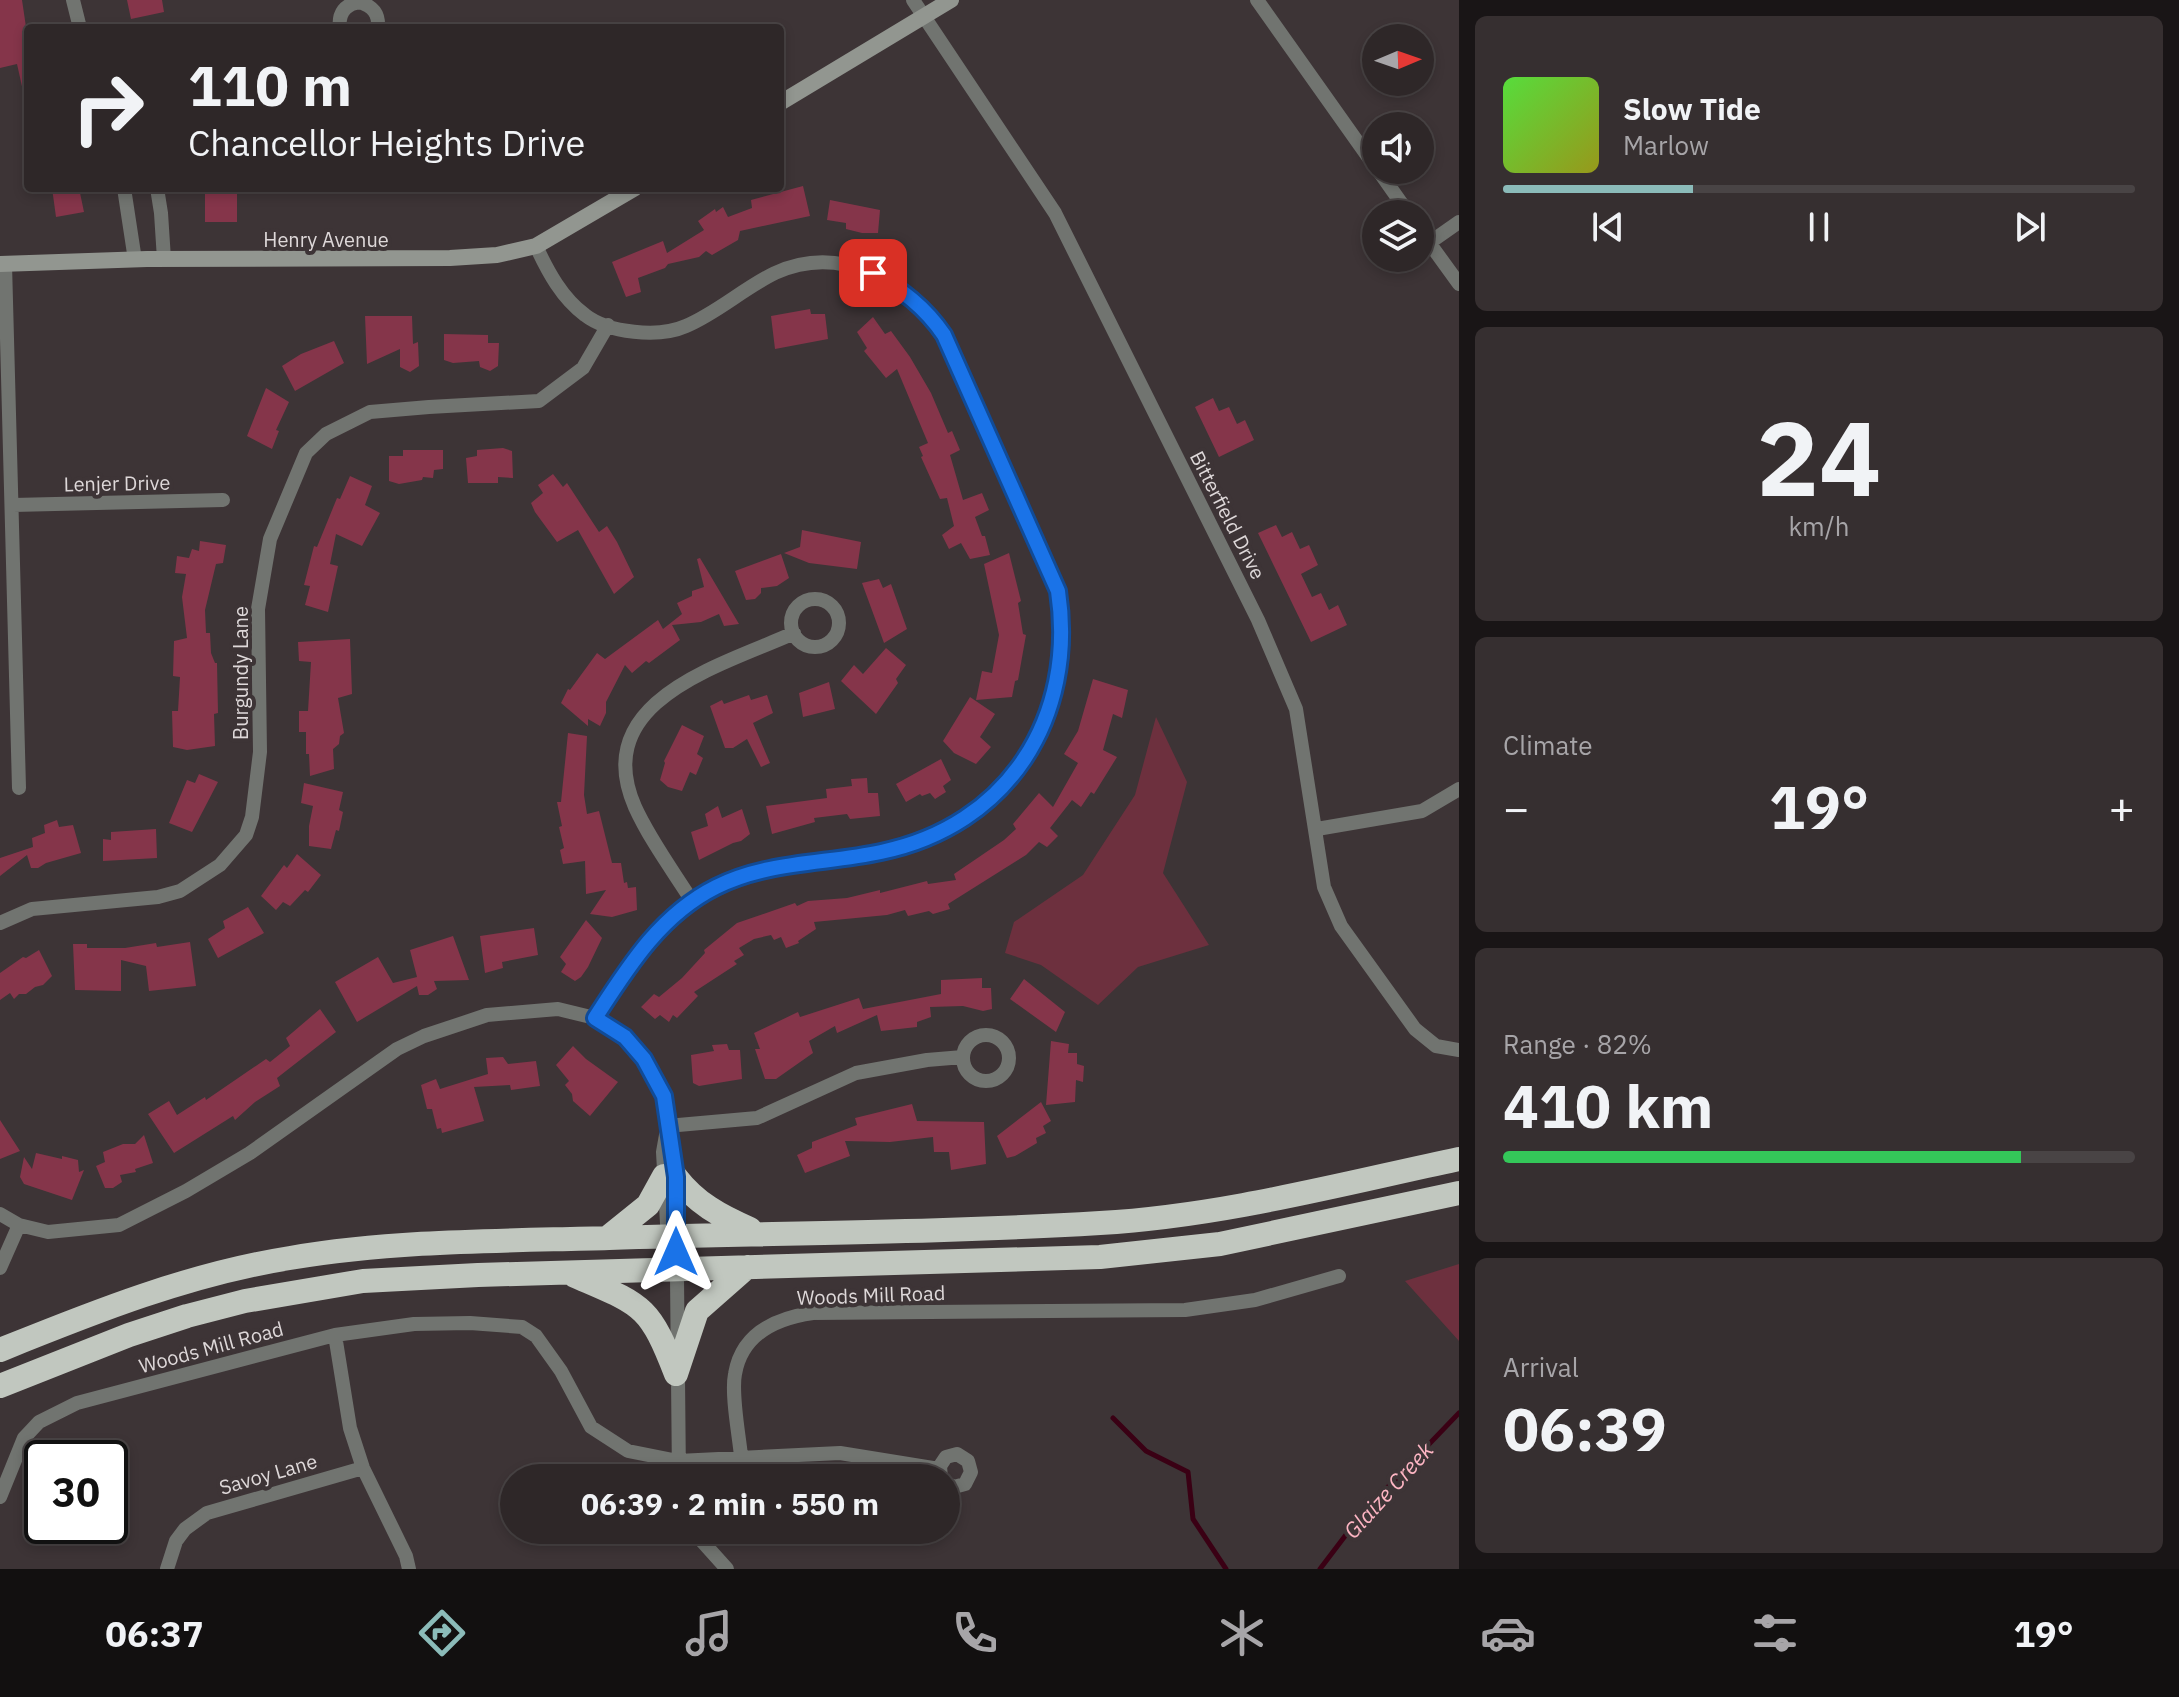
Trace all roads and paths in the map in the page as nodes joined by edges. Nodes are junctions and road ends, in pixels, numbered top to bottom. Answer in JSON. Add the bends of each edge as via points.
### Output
{"nodes":[{"id":1,"x":73,"y":0,"type":"edge"},
{"id":2,"x":913,"y":0,"type":"edge"},
{"id":3,"x":951,"y":0,"type":"edge"},
{"id":4,"x":1257,"y":0,"type":"edge"},
{"id":5,"x":360,"y":1,"type":"edge"},
{"id":6,"x":924,"y":17,"type":"junction"},
{"id":7,"x":79,"y":24,"type":"edge"},
{"id":8,"x":340,"y":24,"type":"edge"},
{"id":9,"x":378,"y":24,"type":"edge"},
{"id":10,"x":784,"y":101,"type":"edge"},
{"id":11,"x":1362,"y":148,"type":"edge"},
{"id":12,"x":125,"y":192,"type":"edge"},
{"id":13,"x":158,"y":192,"type":"edge"},
{"id":14,"x":628,"y":192,"type":"edge"},
{"id":15,"x":1459,"y":222,"type":"edge"},
{"id":16,"x":1434,"y":240,"type":"edge"},
{"id":17,"x":536,"y":246,"type":"junction"},
{"id":18,"x":1434,"y":250,"type":"edge"},
{"id":19,"x":164,"y":259,"type":"junction"},
{"id":20,"x":135,"y":260,"type":"junction"},
{"id":21,"x":3,"y":264,"type":"edge"},
{"id":22,"x":1459,"y":284,"type":"edge"},
{"id":23,"x":608,"y":325,"type":"junction"},
{"id":24,"x":223,"y":500,"type":"dead end"},
{"id":25,"x":13,"y":505,"type":"junction"},
{"id":26,"x":794,"y":633,"type":"dead end"},
{"id":27,"x":8,"y":651,"type":"edge"},
{"id":28,"x":8,"y":689,"type":"edge"},
{"id":29,"x":19,"y":788,"type":"dead end"},
{"id":30,"x":1459,"y":789,"type":"edge"},
{"id":31,"x":1317,"y":829,"type":"junction"},
{"id":32,"x":692,"y":901,"type":"junction"},
{"id":33,"x":0,"y":923,"type":"edge"},
{"id":34,"x":595,"y":1018,"type":"junction"},
{"id":35,"x":1459,"y":1050,"type":"edge"},
{"id":36,"x":963,"y":1057,"type":"dead end"},
{"id":37,"x":667,"y":1126,"type":"junction"},
{"id":38,"x":1459,"y":1159,"type":"edge"},
{"id":39,"x":670,"y":1176,"type":"junction"},
{"id":40,"x":1459,"y":1193,"type":"edge"},
{"id":41,"x":0,"y":1214,"type":"edge"},
{"id":42,"x":19,"y":1225,"type":"junction"},
{"id":43,"x":760,"y":1233,"type":"junction"},
{"id":44,"x":671,"y":1236,"type":"junction"},
{"id":45,"x":607,"y":1238,"type":"junction"},
{"id":46,"x":747,"y":1267,"type":"junction"},
{"id":47,"x":0,"y":1268,"type":"edge"},
{"id":48,"x":676,"y":1269,"type":"junction"},
{"id":49,"x":567,"y":1272,"type":"junction"},
{"id":50,"x":1339,"y":1276,"type":"dead end"},
{"id":51,"x":335,"y":1335,"type":"junction"},
{"id":52,"x":0,"y":1350,"type":"edge"},
{"id":53,"x":676,"y":1374,"type":"junction"},
{"id":54,"x":0,"y":1386,"type":"edge"},
{"id":55,"x":741,"y":1456,"type":"junction"},
{"id":56,"x":678,"y":1461,"type":"junction"},
{"id":57,"x":678,"y":1464,"type":"edge"},
{"id":58,"x":887,"y":1464,"type":"edge"},
{"id":59,"x":363,"y":1468,"type":"junction"},
{"id":60,"x":0,"y":1497,"type":"edge"},
{"id":61,"x":705,"y":1544,"type":"edge"},
{"id":62,"x":167,"y":1569,"type":"edge"},
{"id":63,"x":409,"y":1569,"type":"edge"},
{"id":64,"x":727,"y":1569,"type":"edge"}],
"edges":[{"from":1,"to":7,"type":"street"},
{"from":2,"to":6,"type":"street","name":"Bitterfield Drive"},
{"from":3,"to":6,"type":"street"},
{"from":4,"to":11,"type":"street"},
{"from":5,"to":8,"type":"street","via":[[342,12]]},
{"from":5,"to":9,"type":"street","via":[[374,10]]},
{"from":6,"to":10,"type":"street"},
{"from":6,"to":31,"type":"street","name":"Bitterfield Drive","via":[[1055,213],[1258,620],[1296,709]]},
{"from":12,"to":20,"type":"street"},
{"from":13,"to":19,"type":"street"},
{"from":14,"to":17,"type":"street","name":"Henry Avenue"},
{"from":15,"to":16,"type":"street"},
{"from":17,"to":19,"type":"street","name":"Henry Avenue","via":[[450,258]]},
{"from":17,"to":23,"type":"street","via":[[552,279],[586,316]]},
{"from":18,"to":22,"type":"street"},
{"from":19,"to":20,"type":"street","name":"Henry Avenue"},
{"from":20,"to":21,"type":"street","name":"Henry Avenue"},
{"from":21,"to":25,"type":"street"},
{"from":23,"to":32,"type":"street","via":[[642,333],[685,327],[795,266],[851,264],[886,280],[931,316],[944,335],[1058,591],[1061,609],[1059,675],[1044,728],[1013,775],[968,815],[915,843],[862,856],[776,866],[717,886]]},
{"from":23,"to":33,"type":"street","name":"Burgundy Lane","via":[[583,368],[539,401],[370,412],[326,434],[306,453],[270,539],[258,609],[260,752],[246,835],[220,865],[180,891],[32,909]]},
{"from":24,"to":25,"type":"street","name":"Lenjer Drive"},
{"from":25,"to":27,"type":"street"},
{"from":26,"to":32,"type":"street","via":[[677,685],[648,709],[632,736],[629,790]]},
{"from":27,"to":28,"type":"street"},
{"from":28,"to":29,"type":"street"},
{"from":30,"to":31,"type":"street","via":[[1422,811]]},
{"from":31,"to":35,"type":"street","name":"Bitterfield Drive","via":[[1324,887],[1341,926],[1415,1029],[1436,1046]]},
{"from":32,"to":34,"type":"street","via":[[642,947]]},
{"from":34,"to":37,"type":"street","via":[[625,1037],[644,1059],[664,1096]]},
{"from":34,"to":42,"type":"street","via":[[558,1009],[487,1015],[424,1036],[397,1049],[250,1153],[142,1215],[76,1231]]},
{"from":36,"to":37,"type":"street","via":[[856,1073],[757,1118]]},
{"from":37,"to":39,"type":"street","via":[[673,1149]]},
{"from":38,"to":43,"type":"highway","via":[[1160,1218]]},
{"from":39,"to":43,"type":"highway","via":[[707,1208]]},
{"from":39,"to":44,"type":"street"},
{"from":39,"to":45,"type":"highway","via":[[648,1205]]},
{"from":40,"to":46,"type":"highway","via":[[1159,1252]]},
{"from":41,"to":42,"type":"street"},
{"from":42,"to":47,"type":"street"},
{"from":43,"to":44,"type":"highway"},
{"from":44,"to":45,"type":"highway"},
{"from":44,"to":48,"type":"street"},
{"from":45,"to":52,"type":"highway","via":[[407,1244],[290,1258],[173,1286]]},
{"from":46,"to":48,"type":"highway"},
{"from":46,"to":53,"type":"highway","via":[[697,1311]]},
{"from":48,"to":49,"type":"highway"},
{"from":48,"to":53,"type":"street"},
{"from":49,"to":53,"type":"highway","via":[[639,1306],[662,1336]]},
{"from":49,"to":54,"type":"highway","via":[[363,1281],[245,1301],[129,1335]]},
{"from":50,"to":55,"type":"street","name":"Woods Mill Road","via":[[1255,1300],[1185,1310],[787,1317],[763,1328],[734,1375]]},
{"from":51,"to":56,"type":"street","name":"Woods Mill Road","via":[[414,1324],[522,1327],[536,1336],[561,1371],[591,1427],[628,1451]]},
{"from":51,"to":59,"type":"street","via":[[350,1428]]},
{"from":51,"to":60,"type":"street","name":"Woods Mill Road","via":[[77,1403],[39,1422],[24,1438]]},
{"from":53,"to":56,"type":"street"},
{"from":55,"to":56,"type":"street","name":"Woods Mill Road"},
{"from":55,"to":58,"type":"street","via":[[840,1453]]},
{"from":56,"to":57,"type":"street"},
{"from":59,"to":62,"type":"street","name":"Savoy Lane","via":[[207,1513],[176,1541]]},
{"from":59,"to":63,"type":"street"},
{"from":61,"to":64,"type":"street"}]}
